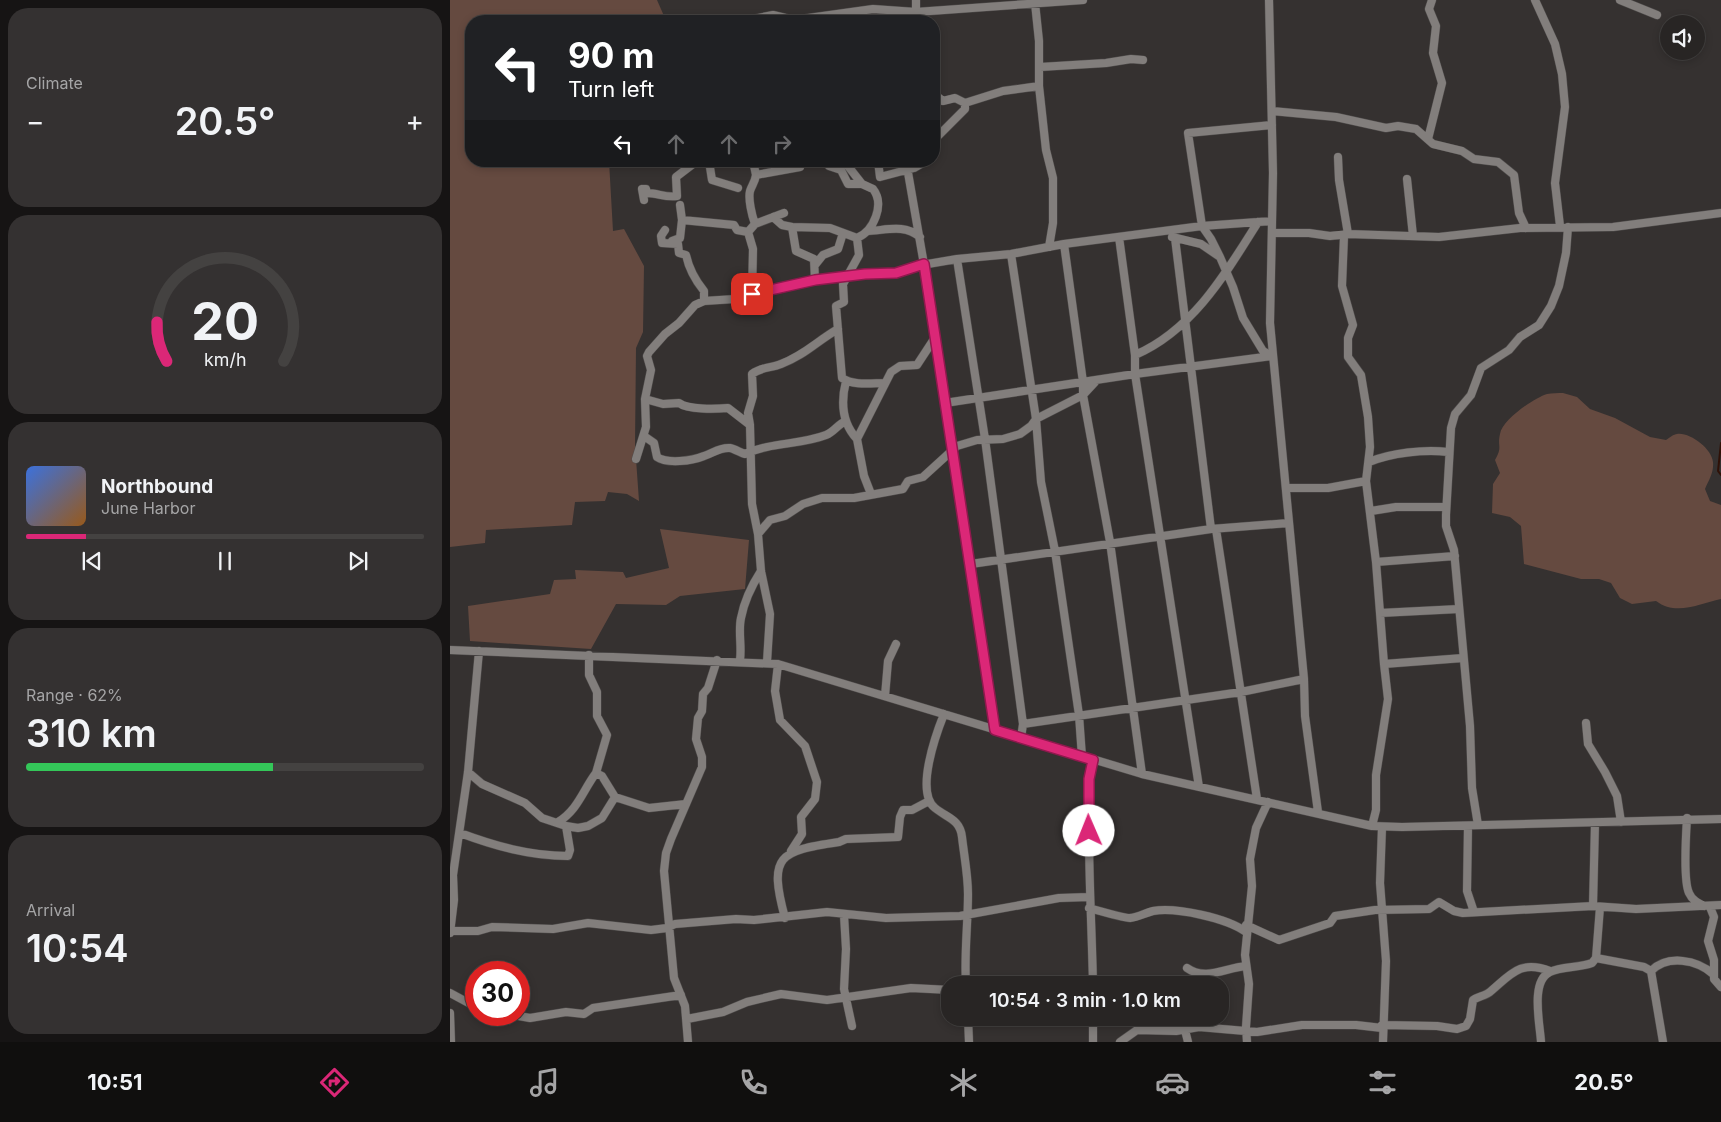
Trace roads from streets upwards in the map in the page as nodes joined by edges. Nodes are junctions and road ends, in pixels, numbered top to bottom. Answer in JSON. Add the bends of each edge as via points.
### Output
{"nodes":[{"id":1,"x":916,"y":0,"type":"edge"},
{"id":2,"x":1083,"y":0,"type":"edge"},
{"id":3,"x":1268,"y":0,"type":"edge"},
{"id":4,"x":1432,"y":0,"type":"edge"},
{"id":5,"x":1535,"y":0,"type":"edge"},
{"id":6,"x":1620,"y":0,"type":"edge"},
{"id":7,"x":1035,"y":3,"type":"junction"},
{"id":8,"x":916,"y":12,"type":"junction"},
{"id":9,"x":830,"y":15,"type":"edge"},
{"id":10,"x":1657,"y":15,"type":"dead end"},
{"id":11,"x":1143,"y":60,"type":"dead end"},
{"id":12,"x":1040,"y":67,"type":"junction"},
{"id":13,"x":1039,"y":86,"type":"junction"},
{"id":14,"x":940,"y":99,"type":"edge"},
{"id":15,"x":965,"y":103,"type":"junction"},
{"id":16,"x":1272,"y":111,"type":"junction"},
{"id":17,"x":1272,"y":125,"type":"junction"},
{"id":18,"x":940,"y":134,"type":"edge"},
{"id":19,"x":1428,"y":139,"type":"junction"},
{"id":20,"x":1338,"y":157,"type":"dead end"},
{"id":21,"x":689,"y":167,"type":"edge"},
{"id":22,"x":710,"y":167,"type":"edge"},
{"id":23,"x":754,"y":167,"type":"edge"},
{"id":24,"x":800,"y":167,"type":"edge"},
{"id":25,"x":832,"y":167,"type":"edge"},
{"id":26,"x":849,"y":167,"type":"edge"},
{"id":27,"x":879,"y":167,"type":"edge"},
{"id":28,"x":902,"y":167,"type":"edge"},
{"id":29,"x":907,"y":167,"type":"edge"},
{"id":30,"x":756,"y":175,"type":"junction"},
{"id":31,"x":880,"y":177,"type":"junction"},
{"id":32,"x":1407,"y":179,"type":"dead end"},
{"id":33,"x":862,"y":184,"type":"junction"},
{"id":34,"x":738,"y":188,"type":"dead end"},
{"id":35,"x":876,"y":193,"type":"junction"},
{"id":36,"x":644,"y":200,"type":"dead end"},
{"id":37,"x":680,"y":205,"type":"dead end"},
{"id":38,"x":784,"y":213,"type":"dead end"},
{"id":39,"x":1721,"y":213,"type":"edge"},
{"id":40,"x":773,"y":217,"type":"junction"},
{"id":41,"x":682,"y":220,"type":"junction"},
{"id":42,"x":1272,"y":221,"type":"junction"},
{"id":43,"x":1258,"y":222,"type":"junction"},
{"id":44,"x":756,"y":224,"type":"junction"},
{"id":45,"x":1202,"y":226,"type":"junction"},
{"id":46,"x":1564,"y":226,"type":"junction"},
{"id":47,"x":792,"y":227,"type":"junction"},
{"id":48,"x":1526,"y":228,"type":"junction"},
{"id":49,"x":665,"y":230,"type":"dead end"},
{"id":50,"x":868,"y":231,"type":"junction"},
{"id":51,"x":748,"y":232,"type":"junction"},
{"id":52,"x":1163,"y":232,"type":"junction"},
{"id":53,"x":843,"y":233,"type":"junction"},
{"id":54,"x":1273,"y":233,"type":"junction"},
{"id":55,"x":1346,"y":235,"type":"junction"},
{"id":56,"x":1413,"y":236,"type":"junction"},
{"id":57,"x":1120,"y":237,"type":"junction"},
{"id":58,"x":858,"y":238,"type":"junction"},
{"id":59,"x":920,"y":238,"type":"junction"},
{"id":60,"x":1175,"y":238,"type":"junction"},
{"id":61,"x":671,"y":243,"type":"junction"},
{"id":62,"x":1064,"y":244,"type":"junction"},
{"id":63,"x":1049,"y":247,"type":"junction"},
{"id":64,"x":1011,"y":254,"type":"junction"},
{"id":65,"x":1220,"y":257,"type":"junction"},
{"id":66,"x":957,"y":259,"type":"junction"},
{"id":67,"x":924,"y":264,"type":"junction"},
{"id":68,"x":815,"y":265,"type":"junction"},
{"id":69,"x":1226,"y":274,"type":"junction"},
{"id":70,"x":849,"y":276,"type":"junction"},
{"id":71,"x":815,"y":280,"type":"junction"},
{"id":72,"x":752,"y":294,"type":"junction"},
{"id":73,"x":704,"y":302,"type":"junction"},
{"id":74,"x":1186,"y":321,"type":"junction"},
{"id":75,"x":838,"y":329,"type":"junction"},
{"id":76,"x":936,"y":336,"type":"junction"},
{"id":77,"x":1135,"y":355,"type":"junction"},
{"id":78,"x":1272,"y":356,"type":"junction"},
{"id":79,"x":1189,"y":367,"type":"junction"},
{"id":80,"x":1135,"y":374,"type":"junction"},
{"id":81,"x":1097,"y":380,"type":"junction"},
{"id":82,"x":846,"y":381,"type":"junction"},
{"id":83,"x":1083,"y":382,"type":"junction"},
{"id":84,"x":885,"y":383,"type":"junction"},
{"id":85,"x":1031,"y":389,"type":"junction"},
{"id":86,"x":1083,"y":395,"type":"junction"},
{"id":87,"x":978,"y":397,"type":"junction"},
{"id":88,"x":645,"y":400,"type":"junction"},
{"id":89,"x":945,"y":403,"type":"junction"},
{"id":90,"x":1036,"y":419,"type":"junction"},
{"id":91,"x":846,"y":421,"type":"junction"},
{"id":92,"x":750,"y":425,"type":"junction"},
{"id":93,"x":644,"y":436,"type":"junction"},
{"id":94,"x":857,"y":439,"type":"junction"},
{"id":95,"x":985,"y":439,"type":"junction"},
{"id":96,"x":752,"y":451,"type":"junction"},
{"id":97,"x":952,"y":451,"type":"junction"},
{"id":98,"x":1448,"y":452,"type":"junction"},
{"id":99,"x":636,"y":458,"type":"dead end"},
{"id":100,"x":1368,"y":462,"type":"junction"},
{"id":101,"x":1366,"y":481,"type":"junction"},
{"id":102,"x":1286,"y":488,"type":"junction"},
{"id":103,"x":871,"y":494,"type":"junction"},
{"id":104,"x":1445,"y":507,"type":"junction"},
{"id":105,"x":1371,"y":511,"type":"junction"},
{"id":106,"x":1289,"y":523,"type":"junction"},
{"id":107,"x":1214,"y":529,"type":"junction"},
{"id":108,"x":758,"y":534,"type":"junction"},
{"id":109,"x":1159,"y":536,"type":"junction"},
{"id":110,"x":1110,"y":542,"type":"junction"},
{"id":111,"x":1054,"y":551,"type":"junction"},
{"id":112,"x":1455,"y":556,"type":"junction"},
{"id":113,"x":1000,"y":560,"type":"junction"},
{"id":114,"x":1376,"y":562,"type":"junction"},
{"id":115,"x":970,"y":564,"type":"junction"},
{"id":116,"x":761,"y":571,"type":"junction"},
{"id":117,"x":1458,"y":609,"type":"junction"},
{"id":118,"x":1380,"y":613,"type":"junction"},
{"id":119,"x":896,"y":644,"type":"dead end"},
{"id":120,"x":450,"y":650,"type":"edge"},
{"id":121,"x":479,"y":651,"type":"junction"},
{"id":122,"x":589,"y":655,"type":"junction"},
{"id":123,"x":1463,"y":658,"type":"junction"},
{"id":124,"x":717,"y":660,"type":"junction"},
{"id":125,"x":740,"y":660,"type":"junction"},
{"id":126,"x":767,"y":662,"type":"junction"},
{"id":127,"x":778,"y":664,"type":"junction"},
{"id":128,"x":1384,"y":664,"type":"junction"},
{"id":129,"x":1304,"y":679,"type":"junction"},
{"id":130,"x":1241,"y":692,"type":"junction"},
{"id":131,"x":886,"y":696,"type":"junction"},
{"id":132,"x":1186,"y":699,"type":"junction"},
{"id":133,"x":1132,"y":708,"type":"junction"},
{"id":134,"x":944,"y":714,"type":"junction"},
{"id":135,"x":1078,"y":715,"type":"junction"},
{"id":136,"x":1586,"y":723,"type":"dead end"},
{"id":137,"x":1023,"y":724,"type":"junction"},
{"id":138,"x":995,"y":730,"type":"junction"},
{"id":139,"x":1021,"y":738,"type":"junction"},
{"id":140,"x":1082,"y":757,"type":"junction"},
{"id":141,"x":1093,"y":760,"type":"junction"},
{"id":142,"x":468,"y":772,"type":"junction"},
{"id":143,"x":596,"y":773,"type":"junction"},
{"id":144,"x":1142,"y":774,"type":"junction"},
{"id":145,"x":1199,"y":787,"type":"junction"},
{"id":146,"x":615,"y":797,"type":"junction"},
{"id":147,"x":1257,"y":799,"type":"junction"},
{"id":148,"x":929,"y":801,"type":"junction"},
{"id":149,"x":1268,"y":802,"type":"junction"},
{"id":150,"x":686,"y":804,"type":"junction"},
{"id":151,"x":1318,"y":812,"type":"junction"},
{"id":152,"x":1687,"y":818,"type":"junction"},
{"id":153,"x":1721,"y":819,"type":"edge"},
{"id":154,"x":1622,"y":822,"type":"junction"},
{"id":155,"x":1595,"y":823,"type":"junction"},
{"id":156,"x":562,"y":824,"type":"junction"},
{"id":157,"x":1478,"y":825,"type":"junction"},
{"id":158,"x":1372,"y":826,"type":"junction"},
{"id":159,"x":1468,"y":826,"type":"junction"},
{"id":160,"x":1382,"y":827,"type":"junction"},
{"id":161,"x":460,"y":833,"type":"junction"},
{"id":162,"x":792,"y":851,"type":"junction"},
{"id":163,"x":453,"y":852,"type":"edge"},
{"id":164,"x":1089,"y":897,"type":"junction"},
{"id":165,"x":1721,"y":905,"type":"edge"},
{"id":166,"x":1596,"y":906,"type":"junction"},
{"id":167,"x":1707,"y":906,"type":"junction"},
{"id":168,"x":1089,"y":908,"type":"junction"},
{"id":169,"x":1382,"y":911,"type":"junction"},
{"id":170,"x":1474,"y":912,"type":"junction"},
{"id":171,"x":844,"y":915,"type":"junction"},
{"id":172,"x":966,"y":915,"type":"junction"},
{"id":173,"x":785,"y":918,"type":"junction"},
{"id":174,"x":669,"y":926,"type":"junction"},
{"id":175,"x":1246,"y":929,"type":"junction"},
{"id":176,"x":450,"y":932,"type":"edge"},
{"id":177,"x":1596,"y":958,"type":"junction"},
{"id":178,"x":1246,"y":966,"type":"junction"},
{"id":179,"x":1187,"y":968,"type":"dead end"},
{"id":180,"x":1550,"y":971,"type":"junction"},
{"id":181,"x":1651,"y":971,"type":"junction"},
{"id":182,"x":1713,"y":974,"type":"junction"},
{"id":183,"x":966,"y":976,"type":"edge"},
{"id":184,"x":1093,"y":976,"type":"edge"},
{"id":185,"x":1721,"y":987,"type":"edge"},
{"id":186,"x":941,"y":990,"type":"edge"},
{"id":187,"x":450,"y":993,"type":"edge"},
{"id":188,"x":681,"y":995,"type":"junction"},
{"id":189,"x":846,"y":998,"type":"junction"},
{"id":190,"x":465,"y":1000,"type":"edge"},
{"id":191,"x":450,"y":1013,"type":"edge"},
{"id":192,"x":530,"y":1018,"type":"edge"},
{"id":193,"x":687,"y":1019,"type":"junction"},
{"id":194,"x":852,"y":1026,"type":"dead end"},
{"id":195,"x":968,"y":1026,"type":"edge"},
{"id":196,"x":1093,"y":1026,"type":"edge"},
{"id":197,"x":1382,"y":1026,"type":"junction"},
{"id":198,"x":1185,"y":1030,"type":"junction"},
{"id":199,"x":1246,"y":1031,"type":"junction"},
{"id":200,"x":451,"y":1042,"type":"edge"},
{"id":201,"x":688,"y":1042,"type":"edge"},
{"id":202,"x":969,"y":1042,"type":"edge"},
{"id":203,"x":1093,"y":1042,"type":"edge"},
{"id":204,"x":1120,"y":1042,"type":"edge"},
{"id":205,"x":1188,"y":1042,"type":"edge"},
{"id":206,"x":1247,"y":1042,"type":"edge"},
{"id":207,"x":1383,"y":1042,"type":"edge"},
{"id":208,"x":1541,"y":1042,"type":"edge"},
{"id":209,"x":1663,"y":1042,"type":"edge"}],
"edges":[{"from":1,"to":8,"type":"street"},
{"from":2,"to":7,"type":"street"},
{"from":3,"to":16,"type":"street"},
{"from":4,"to":19,"type":"street","via":[[1429,10],[1436,26],[1433,53],[1442,83]]},
{"from":5,"to":46,"type":"street","via":[[1555,44],[1562,74],[1565,107],[1556,183]]},
{"from":6,"to":10,"type":"street"},
{"from":7,"to":8,"type":"street"},
{"from":7,"to":12,"type":"street"},
{"from":8,"to":9,"type":"street","via":[[873,9]]},
{"from":11,"to":12,"type":"street"},
{"from":12,"to":13,"type":"street"},
{"from":13,"to":15,"type":"street","via":[[980,96]]},
{"from":13,"to":63,"type":"street","via":[[1053,186]]},
{"from":14,"to":15,"type":"street","via":[[955,98]]},
{"from":15,"to":18,"type":"street","via":[[965,109]]},
{"from":16,"to":17,"type":"street"},
{"from":16,"to":19,"type":"street","via":[[1328,116],[1386,128],[1406,127],[1416,129]]},
{"from":17,"to":42,"type":"street"},
{"from":17,"to":45,"type":"street","via":[[1188,133]]},
{"from":19,"to":48,"type":"street","via":[[1444,148],[1462,151],[1474,160],[1498,162],[1514,175],[1519,213]]},
{"from":20,"to":55,"type":"street"},
{"from":21,"to":36,"type":"street","via":[[676,177],[677,196],[666,198],[642,189]]},
{"from":22,"to":34,"type":"street","via":[[712,180]]},
{"from":23,"to":30,"type":"street"},
{"from":24,"to":30,"type":"street"},
{"from":25,"to":33,"type":"street","via":[[840,170],[848,184]]},
{"from":26,"to":33,"type":"street"},
{"from":27,"to":31,"type":"street"},
{"from":28,"to":31,"type":"street"},
{"from":29,"to":59,"type":"street"},
{"from":30,"to":44,"type":"street","via":[[750,191],[752,218]]},
{"from":31,"to":35,"type":"street"},
{"from":32,"to":56,"type":"street"},
{"from":33,"to":35,"type":"street"},
{"from":35,"to":50,"type":"street","via":[[877,214]]},
{"from":37,"to":41,"type":"street"},
{"from":38,"to":40,"type":"street"},
{"from":39,"to":46,"type":"street","via":[[1613,227]]},
{"from":40,"to":44,"type":"street"},
{"from":40,"to":47,"type":"street"},
{"from":41,"to":51,"type":"street","via":[[734,225],[737,230]]},
{"from":41,"to":61,"type":"street","via":[[680,238]]},
{"from":42,"to":43,"type":"street"},
{"from":42,"to":54,"type":"street"},
{"from":43,"to":45,"type":"street"},
{"from":43,"to":69,"type":"street"},
{"from":44,"to":51,"type":"street"},
{"from":45,"to":52,"type":"street"},
{"from":45,"to":65,"type":"street"},
{"from":46,"to":48,"type":"street"},
{"from":46,"to":98,"type":"street","via":[[1566,253],[1559,286],[1550,306],[1539,325],[1481,368],[1471,395],[1453,418]]},
{"from":47,"to":53,"type":"street","via":[[830,228]]},
{"from":47,"to":68,"type":"street","via":[[796,251],[814,260]]},
{"from":48,"to":56,"type":"street","via":[[1466,236]]},
{"from":49,"to":61,"type":"street","via":[[661,236],[662,243]]},
{"from":50,"to":58,"type":"street"},
{"from":50,"to":59,"type":"street","via":[[901,228],[911,230]]},
{"from":51,"to":72,"type":"street","via":[[753,249]]},
{"from":52,"to":57,"type":"street"},
{"from":52,"to":60,"type":"street"},
{"from":53,"to":58,"type":"street"},
{"from":53,"to":68,"type":"street","via":[[838,249],[823,255]]},
{"from":54,"to":55,"type":"street"},
{"from":54,"to":78,"type":"street","via":[[1269,308]]},
{"from":55,"to":56,"type":"street"},
{"from":55,"to":100,"type":"street","via":[[1342,286],[1353,325],[1348,338],[1348,357],[1362,375],[1365,388],[1370,447]]},
{"from":57,"to":62,"type":"street"},
{"from":57,"to":77,"type":"street"},
{"from":58,"to":70,"type":"street","via":[[859,255]]},
{"from":59,"to":67,"type":"street"},
{"from":60,"to":65,"type":"street","via":[[1201,244]]},
{"from":60,"to":74,"type":"street"},
{"from":61,"to":73,"type":"street","via":[[678,244],[679,253],[686,255],[692,274],[704,291]]},
{"from":62,"to":63,"type":"street"},
{"from":62,"to":83,"type":"street"},
{"from":63,"to":64,"type":"street"},
{"from":64,"to":66,"type":"street"},
{"from":64,"to":85,"type":"street"},
{"from":65,"to":69,"type":"street"},
{"from":66,"to":67,"type":"street"},
{"from":66,"to":87,"type":"street"},
{"from":67,"to":70,"type":"street","via":[[896,273]]},
{"from":67,"to":76,"type":"street"},
{"from":68,"to":71,"type":"street"},
{"from":69,"to":74,"type":"street"},
{"from":69,"to":78,"type":"street","via":[[1234,287],[1242,318],[1262,351]]},
{"from":70,"to":71,"type":"street"},
{"from":70,"to":75,"type":"street","via":[[843,284],[844,302],[836,306]]},
{"from":71,"to":72,"type":"street"},
{"from":72,"to":73,"type":"street"},
{"from":73,"to":88,"type":"street","via":[[690,308],[679,323],[651,348],[647,356],[651,370]]},
{"from":74,"to":77,"type":"street","via":[[1167,338]]},
{"from":74,"to":79,"type":"street"},
{"from":75,"to":82,"type":"street","via":[[842,378]]},
{"from":75,"to":92,"type":"street","via":[[808,352],[752,374]]},
{"from":76,"to":84,"type":"street","via":[[917,365],[900,366],[891,372]]},
{"from":76,"to":89,"type":"street"},
{"from":77,"to":80,"type":"street"},
{"from":78,"to":79,"type":"street"},
{"from":78,"to":102,"type":"street","via":[[1278,388]]},
{"from":79,"to":80,"type":"street"},
{"from":79,"to":107,"type":"street"},
{"from":80,"to":81,"type":"street"},
{"from":80,"to":109,"type":"street"},
{"from":81,"to":83,"type":"street"},
{"from":81,"to":86,"type":"street"},
{"from":82,"to":84,"type":"street"},
{"from":82,"to":91,"type":"street","via":[[843,399]]},
{"from":83,"to":85,"type":"street"},
{"from":83,"to":86,"type":"street"},
{"from":84,"to":94,"type":"street"},
{"from":85,"to":87,"type":"street"},
{"from":85,"to":90,"type":"street"},
{"from":86,"to":90,"type":"street"},
{"from":86,"to":110,"type":"street"},
{"from":87,"to":89,"type":"street"},
{"from":87,"to":95,"type":"street"},
{"from":88,"to":92,"type":"street","via":[[679,403],[684,407],[706,410],[728,408]]},
{"from":88,"to":93,"type":"street"},
{"from":89,"to":97,"type":"street"},
{"from":90,"to":95,"type":"street","via":[[1020,434],[1003,439]]},
{"from":90,"to":111,"type":"street","via":[[1041,482]]},
{"from":91,"to":94,"type":"street"},
{"from":91,"to":96,"type":"street","via":[[827,434]]},
{"from":92,"to":96,"type":"street"},
{"from":93,"to":96,"type":"street","via":[[654,442],[657,457],[661,460],[702,457],[732,448],[745,454]]},
{"from":93,"to":99,"type":"street"},
{"from":94,"to":103,"type":"street"},
{"from":95,"to":97,"type":"street","via":[[957,446]]},
{"from":95,"to":113,"type":"street"},
{"from":96,"to":108,"type":"street","via":[[752,504]]},
{"from":97,"to":103,"type":"street","via":[[923,477],[908,481],[904,489]]},
{"from":97,"to":115,"type":"street"},
{"from":98,"to":100,"type":"street","via":[[1430,451]]},
{"from":98,"to":104,"type":"street"},
{"from":100,"to":101,"type":"street"},
{"from":101,"to":102,"type":"street","via":[[1328,488]]},
{"from":101,"to":105,"type":"street"},
{"from":102,"to":106,"type":"street"},
{"from":103,"to":108,"type":"street","via":[[854,498],[822,498],[803,504],[784,516],[770,520]]},
{"from":104,"to":105,"type":"street"},
{"from":104,"to":112,"type":"street","via":[[1446,526]]},
{"from":105,"to":114,"type":"street"},
{"from":106,"to":107,"type":"street"},
{"from":106,"to":129,"type":"street"},
{"from":107,"to":109,"type":"street"},
{"from":107,"to":130,"type":"street"},
{"from":108,"to":116,"type":"street"},
{"from":109,"to":110,"type":"street"},
{"from":109,"to":132,"type":"street"},
{"from":110,"to":111,"type":"street"},
{"from":110,"to":133,"type":"street"},
{"from":111,"to":113,"type":"street"},
{"from":111,"to":135,"type":"street"},
{"from":112,"to":114,"type":"street"},
{"from":112,"to":117,"type":"street"},
{"from":113,"to":115,"type":"street"},
{"from":113,"to":137,"type":"street"},
{"from":114,"to":118,"type":"street"},
{"from":115,"to":138,"type":"street"},
{"from":116,"to":125,"type":"street","via":[[740,618]]},
{"from":116,"to":126,"type":"street","via":[[770,614]]},
{"from":117,"to":118,"type":"street"},
{"from":117,"to":123,"type":"street"},
{"from":118,"to":128,"type":"street"},
{"from":119,"to":131,"type":"street","via":[[888,661]]},
{"from":120,"to":121,"type":"street"},
{"from":121,"to":122,"type":"street"},
{"from":121,"to":142,"type":"street"},
{"from":122,"to":124,"type":"street"},
{"from":122,"to":143,"type":"street","via":[[589,675],[597,692],[598,716],[607,735]]},
{"from":123,"to":128,"type":"street"},
{"from":123,"to":157,"type":"street","via":[[1472,788]]},
{"from":124,"to":125,"type":"street"},
{"from":124,"to":150,"type":"street","via":[[708,688],[702,694],[696,739],[702,767]]},
{"from":125,"to":126,"type":"street"},
{"from":126,"to":127,"type":"street"},
{"from":127,"to":131,"type":"street"},
{"from":127,"to":162,"type":"street","via":[[775,692],[780,720],[806,746],[817,788],[815,799],[801,817],[802,834]]},
{"from":128,"to":158,"type":"street","via":[[1388,699]]},
{"from":129,"to":130,"type":"street"},
{"from":129,"to":151,"type":"street","via":[[1305,716]]},
{"from":130,"to":132,"type":"street"},
{"from":130,"to":147,"type":"street"},
{"from":131,"to":134,"type":"street"},
{"from":132,"to":133,"type":"street"},
{"from":132,"to":145,"type":"street"},
{"from":133,"to":135,"type":"street"},
{"from":133,"to":144,"type":"street"},
{"from":134,"to":138,"type":"street"},
{"from":134,"to":148,"type":"street","via":[[928,767]]},
{"from":135,"to":137,"type":"street"},
{"from":135,"to":140,"type":"street"},
{"from":136,"to":154,"type":"street","via":[[1588,744],[1614,790]]},
{"from":137,"to":139,"type":"street"},
{"from":138,"to":139,"type":"street"},
{"from":139,"to":140,"type":"street"},
{"from":140,"to":141,"type":"street"},
{"from":141,"to":144,"type":"street"},
{"from":141,"to":164,"type":"street","via":[[1088,802]]},
{"from":142,"to":156,"type":"street","via":[[482,784],[526,803],[542,818]]},
{"from":142,"to":161,"type":"street"},
{"from":143,"to":146,"type":"street","via":[[602,776]]},
{"from":143,"to":156,"type":"street"},
{"from":144,"to":145,"type":"street"},
{"from":145,"to":147,"type":"street"},
{"from":146,"to":150,"type":"street","via":[[649,808]]},
{"from":146,"to":156,"type":"street","via":[[602,818],[588,826],[578,828]]},
{"from":147,"to":149,"type":"street"},
{"from":148,"to":162,"type":"street","via":[[912,810],[904,810],[898,837],[846,839]]},
{"from":148,"to":172,"type":"street","via":[[960,827],[968,887]]},
{"from":149,"to":151,"type":"street"},
{"from":149,"to":175,"type":"street","via":[[1251,844],[1251,907]]},
{"from":150,"to":174,"type":"street","via":[[666,853],[664,885]]},
{"from":151,"to":158,"type":"street"},
{"from":152,"to":153,"type":"street"},
{"from":152,"to":154,"type":"street"},
{"from":152,"to":167,"type":"street","via":[[1689,892],[1695,901]]},
{"from":154,"to":155,"type":"street"},
{"from":155,"to":157,"type":"street"},
{"from":155,"to":166,"type":"street"},
{"from":156,"to":161,"type":"street","via":[[570,850],[568,856],[546,856],[505,848]]},
{"from":157,"to":159,"type":"street"},
{"from":158,"to":160,"type":"street"},
{"from":159,"to":160,"type":"street"},
{"from":159,"to":170,"type":"street","via":[[1467,891]]},
{"from":160,"to":169,"type":"street"},
{"from":161,"to":163,"type":"street"},
{"from":162,"to":173,"type":"street","via":[[776,872]]},
{"from":163,"to":176,"type":"street"},
{"from":164,"to":168,"type":"street"},
{"from":164,"to":172,"type":"street","via":[[1034,902]]},
{"from":165,"to":167,"type":"street"},
{"from":166,"to":167,"type":"street"},
{"from":166,"to":170,"type":"street"},
{"from":166,"to":177,"type":"street"},
{"from":167,"to":182,"type":"street","via":[[1714,917],[1708,941],[1714,960]]},
{"from":168,"to":175,"type":"street","via":[[1132,918],[1154,911],[1195,914]]},
{"from":168,"to":184,"type":"street"},
{"from":169,"to":170,"type":"street","via":[[1429,909],[1439,902],[1454,912]]},
{"from":169,"to":175,"type":"street","via":[[1335,916],[1330,923],[1279,940]]},
{"from":169,"to":197,"type":"street","via":[[1386,961]]},
{"from":171,"to":172,"type":"street","via":[[886,918]]},
{"from":171,"to":173,"type":"street","via":[[827,912]]},
{"from":171,"to":189,"type":"street"},
{"from":172,"to":183,"type":"street"},
{"from":173,"to":174,"type":"street"},
{"from":174,"to":176,"type":"street","via":[[651,930],[588,923],[553,930],[492,927]]},
{"from":174,"to":188,"type":"street","via":[[674,978]]},
{"from":175,"to":178,"type":"street"},
{"from":177,"to":180,"type":"street","via":[[1585,966]]},
{"from":177,"to":181,"type":"street"},
{"from":178,"to":179,"type":"street","via":[[1205,975]]},
{"from":178,"to":199,"type":"street","via":[[1249,984]]},
{"from":180,"to":197,"type":"street","via":[[1531,966],[1514,972],[1490,992],[1473,1000],[1470,1020],[1466,1026],[1457,1029]]},
{"from":180,"to":208,"type":"street","via":[[1538,986]]},
{"from":181,"to":182,"type":"street","via":[[1682,960]]},
{"from":181,"to":209,"type":"street"},
{"from":182,"to":185,"type":"street"},
{"from":186,"to":189,"type":"street","via":[[911,988]]},
{"from":187,"to":190,"type":"street"},
{"from":188,"to":192,"type":"street","via":[[593,1008],[584,1014],[566,1012]]},
{"from":188,"to":193,"type":"street"},
{"from":189,"to":193,"type":"street","via":[[827,1000],[781,994]]},
{"from":189,"to":194,"type":"street"},
{"from":191,"to":200,"type":"street"},
{"from":193,"to":201,"type":"street"},
{"from":195,"to":202,"type":"street"},
{"from":196,"to":203,"type":"street"},
{"from":197,"to":199,"type":"street","via":[[1302,1025],[1267,1032]]},
{"from":197,"to":207,"type":"street"},
{"from":198,"to":199,"type":"street","via":[[1199,1027]]},
{"from":198,"to":204,"type":"street","via":[[1137,1030]]},
{"from":198,"to":205,"type":"street"},
{"from":199,"to":206,"type":"street"}]}
